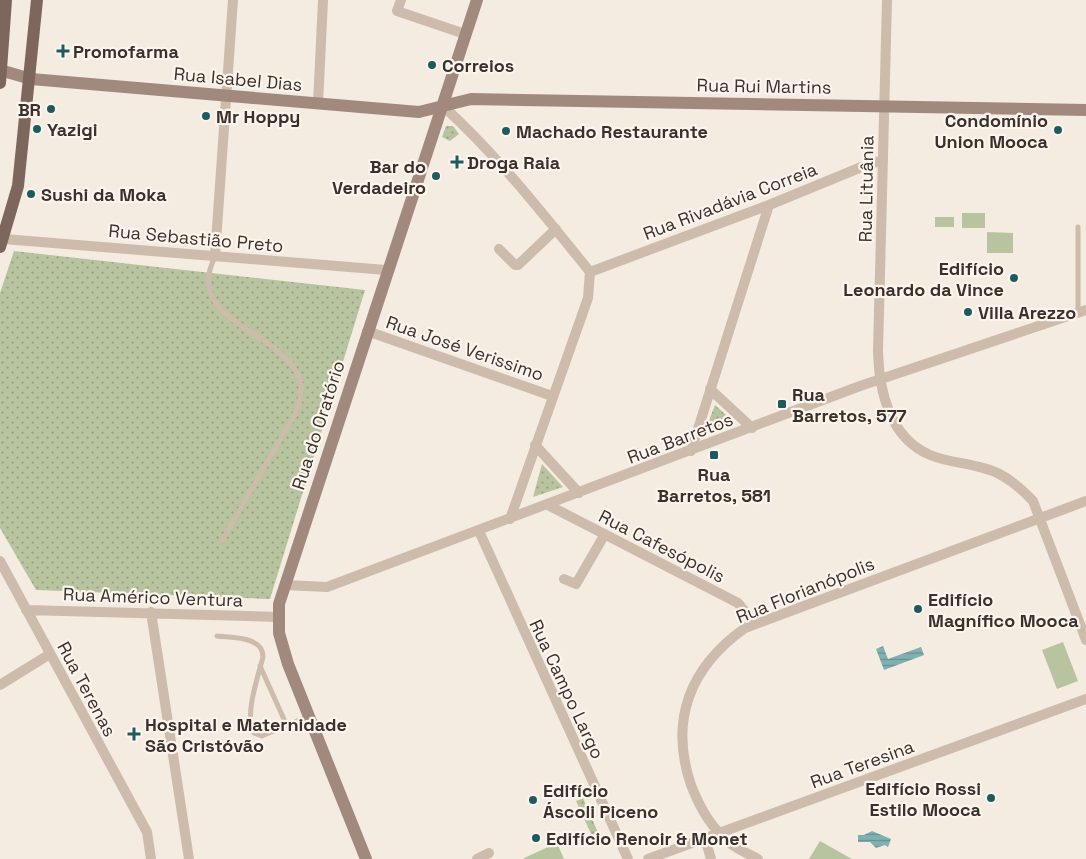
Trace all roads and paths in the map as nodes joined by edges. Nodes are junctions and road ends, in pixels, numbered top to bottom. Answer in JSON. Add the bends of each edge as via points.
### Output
{"nodes":[{"id":1,"x":6,"y":0,"type":"edge"},
{"id":2,"x":37,"y":0,"type":"edge"},
{"id":3,"x":233,"y":0,"type":"edge"},
{"id":4,"x":323,"y":0,"type":"edge"},
{"id":5,"x":401,"y":0,"type":"edge"},
{"id":6,"x":477,"y":0,"type":"edge"},
{"id":7,"x":887,"y":0,"type":"edge"},
{"id":8,"x":465,"y":34,"type":"junction"},
{"id":9,"x":0,"y":75,"type":"edge"},
{"id":10,"x":31,"y":80,"type":"junction"},
{"id":11,"x":226,"y":96,"type":"junction"},
{"id":12,"x":318,"y":104,"type":"junction"},
{"id":13,"x":443,"y":106,"type":"junction"},
{"id":14,"x":884,"y":106,"type":"junction"},
{"id":15,"x":1086,"y":110,"type":"edge"},
{"id":16,"x":883,"y":160,"type":"junction"},
{"id":17,"x":769,"y":205,"type":"junction"},
{"id":18,"x":1078,"y":227,"type":"dead end"},
{"id":19,"x":556,"y":229,"type":"junction"},
{"id":20,"x":2,"y":243,"type":"edge"},
{"id":21,"x":499,"y":249,"type":"dead end"},
{"id":22,"x":215,"y":256,"type":"junction"},
{"id":23,"x":386,"y":270,"type":"junction"},
{"id":24,"x":590,"y":272,"type":"junction"},
{"id":25,"x":1082,"y":311,"type":"edge"},
{"id":26,"x":367,"y":331,"type":"junction"},
{"id":27,"x":881,"y":378,"type":"junction"},
{"id":28,"x":710,"y":388,"type":"junction"},
{"id":29,"x":552,"y":396,"type":"junction"},
{"id":30,"x":752,"y":428,"type":"junction"},
{"id":31,"x":535,"y":445,"type":"junction"},
{"id":32,"x":690,"y":451,"type":"junction"},
{"id":33,"x":579,"y":493,"type":"junction"},
{"id":34,"x":1086,"y":501,"type":"edge"},
{"id":35,"x":548,"y":505,"type":"junction"},
{"id":36,"x":1040,"y":518,"type":"junction"},
{"id":37,"x":510,"y":519,"type":"junction"},
{"id":38,"x":479,"y":531,"type":"junction"},
{"id":39,"x":605,"y":534,"type":"junction"},
{"id":40,"x":222,"y":541,"type":"dead end"},
{"id":41,"x":0,"y":561,"type":"edge"},
{"id":42,"x":564,"y":579,"type":"dead end"},
{"id":43,"x":285,"y":585,"type":"junction"},
{"id":44,"x":26,"y":610,"type":"junction"},
{"id":45,"x":151,"y":612,"type":"junction"},
{"id":46,"x":279,"y":617,"type":"junction"},
{"id":47,"x":755,"y":624,"type":"junction"},
{"id":48,"x":217,"y":636,"type":"dead end"},
{"id":49,"x":1086,"y":640,"type":"edge"},
{"id":50,"x":50,"y":654,"type":"junction"},
{"id":51,"x":260,"y":666,"type":"junction"},
{"id":52,"x":0,"y":685,"type":"edge"},
{"id":53,"x":1086,"y":699,"type":"edge"},
{"id":54,"x":309,"y":716,"type":"junction"},
{"id":55,"x":287,"y":726,"type":"junction"},
{"id":56,"x":719,"y":833,"type":"junction"},
{"id":57,"x":705,"y":838,"type":"junction"},
{"id":58,"x":489,"y":853,"type":"dead end"},
{"id":59,"x":151,"y":859,"type":"edge"},
{"id":60,"x":189,"y":859,"type":"edge"},
{"id":61,"x":366,"y":859,"type":"edge"},
{"id":62,"x":477,"y":859,"type":"edge"},
{"id":63,"x":628,"y":859,"type":"edge"},
{"id":64,"x":648,"y":859,"type":"edge"},
{"id":65,"x":711,"y":859,"type":"edge"},
{"id":66,"x":758,"y":859,"type":"edge"}],
"edges":[{"from":1,"to":9,"type":"main road"},
{"from":2,"to":10,"type":"main road"},
{"from":3,"to":11,"type":"street"},
{"from":4,"to":12,"type":"street"},
{"from":5,"to":8,"type":"street","via":[[397,11]]},
{"from":6,"to":8,"type":"main road","name":"Rua do Oratório"},
{"from":7,"to":14,"type":"street","name":"Rua Lituânia"},
{"from":8,"to":13,"type":"main road","name":"Rua do Oratório"},
{"from":9,"to":10,"type":"main road","name":"Rua Isabel Dias"},
{"from":10,"to":11,"type":"main road","name":"Rua Isabel Dias"},
{"from":10,"to":20,"type":"main road","via":[[18,186]]},
{"from":11,"to":12,"type":"main road","name":"Rua Isabel Dias"},
{"from":11,"to":22,"type":"street"},
{"from":12,"to":13,"type":"main road","name":"Rua Isabel Dias","via":[[419,112]]},
{"from":13,"to":14,"type":"main road","name":"Rua Rui Martins","via":[[471,99]]},
{"from":13,"to":19,"type":"street"},
{"from":13,"to":23,"type":"main road","name":"Rua do Oratório"},
{"from":14,"to":15,"type":"main road","name":"Rua Rui Martins"},
{"from":14,"to":16,"type":"street","name":"Rua Lituânia"},
{"from":16,"to":17,"type":"street","name":"Rua Rivadávia Correia"},
{"from":16,"to":27,"type":"street","name":"Rua Lituânia","via":[[878,352]]},
{"from":17,"to":24,"type":"street","name":"Rua Rivadávia Correia"},
{"from":17,"to":28,"type":"street"},
{"from":18,"to":25,"type":"lane"},
{"from":19,"to":21,"type":"street","via":[[518,265]]},
{"from":19,"to":24,"type":"street"},
{"from":20,"to":22,"type":"street","name":"Rua Sebastião Preto"},
{"from":22,"to":23,"type":"street","name":"Rua Sebastião Preto"},
{"from":22,"to":40,"type":"lane","via":[[208,270],[207,284],[212,297],[223,312],[287,358],[299,375],[302,394],[296,412]]},
{"from":23,"to":26,"type":"main road","name":"Rua do Oratório"},
{"from":24,"to":29,"type":"street","via":[[588,298]]},
{"from":25,"to":27,"type":"street","name":"Rua Barretos"},
{"from":26,"to":29,"type":"street","name":"Rua José Verissimo"},
{"from":26,"to":43,"type":"main road","name":"Rua do Oratório"},
{"from":27,"to":30,"type":"street","name":"Rua Barretos"},
{"from":27,"to":36,"type":"street","name":"Rua Lituânia","via":[[896,428],[914,447],[931,456],[985,468],[1002,476],[1021,488],[1034,502]]},
{"from":28,"to":30,"type":"street"},
{"from":28,"to":32,"type":"street"},
{"from":29,"to":31,"type":"street"},
{"from":30,"to":32,"type":"street","name":"Rua Barretos"},
{"from":31,"to":33,"type":"street"},
{"from":31,"to":37,"type":"street"},
{"from":32,"to":33,"type":"street","name":"Rua Barretos"},
{"from":33,"to":35,"type":"street","name":"Rua Barretos"},
{"from":34,"to":36,"type":"street","name":"Rua Florianópolis"},
{"from":35,"to":37,"type":"street","name":"Rua Barretos"},
{"from":35,"to":39,"type":"street","name":"Rua Cafesópolis"},
{"from":36,"to":47,"type":"street","name":"Rua Florianópolis"},
{"from":36,"to":49,"type":"street","name":"Rua Lituânia"},
{"from":37,"to":38,"type":"street","name":"Rua Barretos"},
{"from":38,"to":43,"type":"street","name":"Rua Barretos","via":[[328,587]]},
{"from":38,"to":63,"type":"street","name":"Rua Campo Largo"},
{"from":39,"to":42,"type":"street","via":[[576,584]]},
{"from":39,"to":47,"type":"street","name":"Rua Cafesópolis","via":[[738,603]]},
{"from":41,"to":44,"type":"street","name":"Rua Terenas"},
{"from":43,"to":46,"type":"main road","name":"Rua do Oratório","via":[[278,604]]},
{"from":44,"to":45,"type":"street","name":"Rua Américo Ventura"},
{"from":44,"to":50,"type":"street","name":"Rua Terenas"},
{"from":45,"to":46,"type":"street","name":"Rua Américo Ventura"},
{"from":45,"to":60,"type":"street"},
{"from":46,"to":54,"type":"main road","name":"Rua do Oratório","via":[[279,633]]},
{"from":47,"to":56,"type":"street","name":"Rua Florianópolis","via":[[725,642],[709,660],[696,680],[683,723],[683,754],[698,804]]},
{"from":48,"to":51,"type":"lane","via":[[251,641],[262,650]]},
{"from":50,"to":52,"type":"street"},
{"from":50,"to":59,"type":"street","name":"Rua Terenas","via":[[147,832]]},
{"from":51,"to":55,"type":"lane"},
{"from":51,"to":55,"type":"lane","via":[[250,715],[251,727],[260,736]]},
{"from":53,"to":56,"type":"street","name":"Rua Teresina"},
{"from":54,"to":55,"type":"lane"},
{"from":54,"to":61,"type":"main road","name":"Rua do Oratório"},
{"from":56,"to":57,"type":"street","name":"Rua Teresina"},
{"from":56,"to":66,"type":"street","name":"Rua Florianópolis","via":[[732,845]]},
{"from":57,"to":64,"type":"street","name":"Rua Teresina"},
{"from":57,"to":65,"type":"street"},
{"from":58,"to":62,"type":"street"}]}
